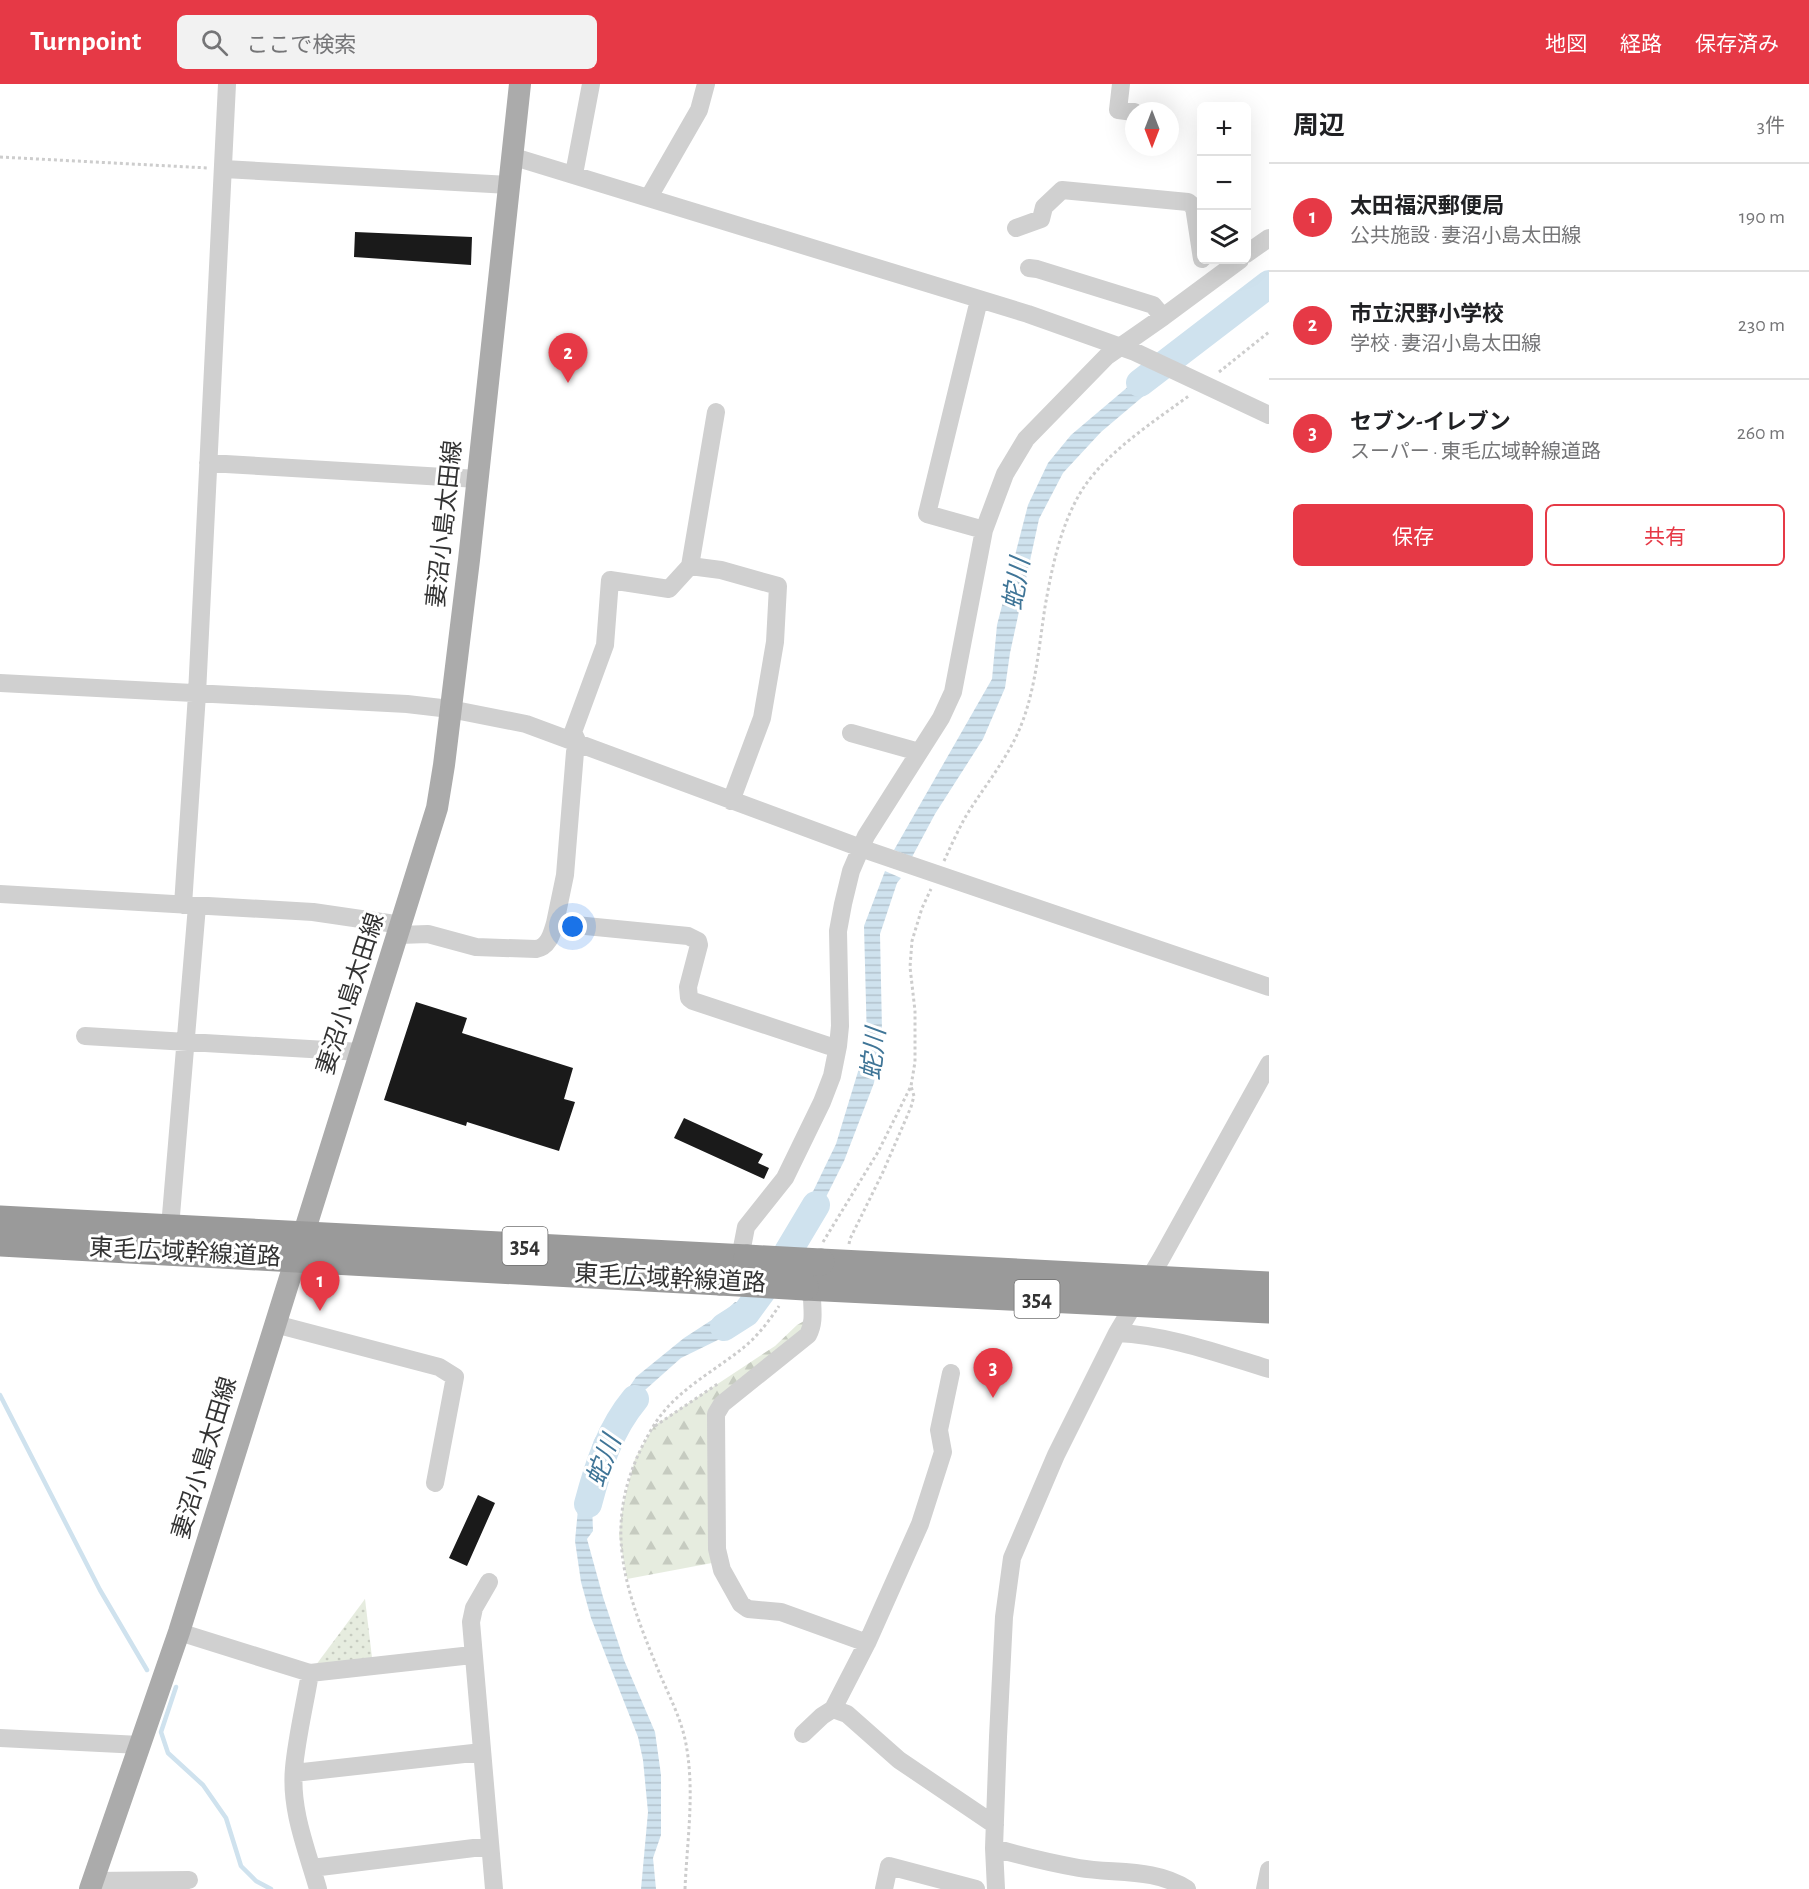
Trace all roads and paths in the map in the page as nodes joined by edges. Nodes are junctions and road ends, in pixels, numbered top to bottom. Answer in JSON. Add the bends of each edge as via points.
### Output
{"nodes":[{"id":1,"x":227,"y":84,"type":"edge"},
{"id":2,"x":520,"y":84,"type":"edge"},
{"id":3,"x":591,"y":84,"type":"edge"},
{"id":4,"x":706,"y":84,"type":"edge"},
{"id":5,"x":1120,"y":84,"type":"edge"},
{"id":6,"x":1125,"y":111,"type":"edge"},
{"id":7,"x":511,"y":156,"type":"junction"},
{"id":8,"x":0,"y":157,"type":"edge"},
{"id":9,"x":224,"y":169,"type":"junction"},
{"id":10,"x":574,"y":174,"type":"junction"},
{"id":11,"x":508,"y":185,"type":"junction"},
{"id":12,"x":650,"y":197,"type":"junction"},
{"id":13,"x":1197,"y":226,"type":"edge"},
{"id":14,"x":1016,"y":228,"type":"dead end"},
{"id":15,"x":1269,"y":237,"type":"edge"},
{"id":16,"x":1251,"y":250,"type":"edge"},
{"id":17,"x":1203,"y":264,"type":"edge"},
{"id":18,"x":1234,"y":264,"type":"edge"},
{"id":19,"x":1029,"y":268,"type":"dead end"},
{"id":20,"x":1215,"y":278,"type":"junction"},
{"id":21,"x":979,"y":300,"type":"junction"},
{"id":22,"x":1163,"y":317,"type":"junction"},
{"id":23,"x":1269,"y":332,"type":"edge"},
{"id":24,"x":1127,"y":349,"type":"junction"},
{"id":25,"x":1203,"y":383,"type":"junction"},
{"id":26,"x":716,"y":411,"type":"dead end"},
{"id":27,"x":1269,"y":415,"type":"edge"},
{"id":28,"x":208,"y":463,"type":"junction"},
{"id":29,"x":478,"y":479,"type":"junction"},
{"id":30,"x":984,"y":530,"type":"junction"},
{"id":31,"x":690,"y":566,"type":"junction"},
{"id":32,"x":0,"y":683,"type":"edge"},
{"id":33,"x":197,"y":694,"type":"junction"},
{"id":34,"x":450,"y":709,"type":"junction"},
{"id":35,"x":851,"y":733,"type":"dead end"},
{"id":36,"x":578,"y":743,"type":"junction"},
{"id":37,"x":919,"y":752,"type":"junction"},
{"id":38,"x":731,"y":801,"type":"junction"},
{"id":39,"x":865,"y":850,"type":"junction"},
{"id":40,"x":937,"y":871,"type":"junction"},
{"id":41,"x":0,"y":894,"type":"edge"},
{"id":42,"x":190,"y":906,"type":"junction"},
{"id":43,"x":555,"y":923,"type":"junction"},
{"id":44,"x":400,"y":930,"type":"junction"},
{"id":45,"x":1269,"y":987,"type":"edge"},
{"id":46,"x":86,"y":1036,"type":"dead end"},
{"id":47,"x":187,"y":1042,"type":"junction"},
{"id":48,"x":838,"y":1046,"type":"junction"},
{"id":49,"x":361,"y":1053,"type":"junction"},
{"id":50,"x":1269,"y":1064,"type":"edge"},
{"id":51,"x":910,"y":1086,"type":"dead end"},
{"id":52,"x":0,"y":1219,"type":"edge"},
{"id":53,"x":170,"y":1227,"type":"junction"},
{"id":54,"x":0,"y":1243,"type":"edge"},
{"id":55,"x":299,"y":1246,"type":"junction"},
{"id":56,"x":849,"y":1246,"type":"dead end"},
{"id":57,"x":743,"y":1258,"type":"junction"},
{"id":58,"x":1149,"y":1279,"type":"junction"},
{"id":59,"x":1269,"y":1285,"type":"edge"},
{"id":60,"x":809,"y":1288,"type":"junction"},
{"id":61,"x":1134,"y":1302,"type":"junction"},
{"id":62,"x":1269,"y":1310,"type":"edge"},
{"id":63,"x":275,"y":1324,"type":"junction"},
{"id":64,"x":1117,"y":1333,"type":"junction"},
{"id":65,"x":1269,"y":1369,"type":"edge"},
{"id":66,"x":951,"y":1373,"type":"dead end"},
{"id":67,"x":435,"y":1483,"type":"dead end"},
{"id":68,"x":489,"y":1582,"type":"dead end"},
{"id":69,"x":179,"y":1632,"type":"junction"},
{"id":70,"x":867,"y":1643,"type":"junction"},
{"id":71,"x":472,"y":1655,"type":"junction"},
{"id":72,"x":310,"y":1672,"type":"junction"},
{"id":73,"x":833,"y":1709,"type":"junction"},
{"id":74,"x":803,"y":1734,"type":"dead end"},
{"id":75,"x":0,"y":1738,"type":"edge"},
{"id":76,"x":140,"y":1745,"type":"junction"},
{"id":77,"x":482,"y":1752,"type":"junction"},
{"id":78,"x":294,"y":1773,"type":"junction"},
{"id":79,"x":994,"y":1825,"type":"junction"},
{"id":80,"x":490,"y":1846,"type":"junction"},
{"id":81,"x":994,"y":1848,"type":"junction"},
{"id":82,"x":312,"y":1868,"type":"junction"},
{"id":83,"x":1269,"y":1870,"type":"edge"},
{"id":84,"x":189,"y":1880,"type":"dead end"},
{"id":85,"x":92,"y":1885,"type":"edge"},
{"id":86,"x":318,"y":1889,"type":"edge"},
{"id":87,"x":494,"y":1889,"type":"edge"},
{"id":88,"x":884,"y":1889,"type":"edge"},
{"id":89,"x":976,"y":1889,"type":"edge"},
{"id":90,"x":996,"y":1889,"type":"edge"},
{"id":91,"x":1187,"y":1889,"type":"edge"},
{"id":92,"x":1265,"y":1889,"type":"edge"}],
"edges":[{"from":1,"to":9,"type":"street"},
{"from":2,"to":7,"type":"main road","name":"妻沼小島太田線"},
{"from":3,"to":10,"type":"street"},
{"from":4,"to":12,"type":"street","via":[[699,110]]},
{"from":5,"to":6,"type":"street","via":[[1118,110]]},
{"from":7,"to":10,"type":"street"},
{"from":7,"to":11,"type":"main road","name":"妻沼小島太田線"},
{"from":8,"to":9,"type":"path"},
{"from":9,"to":11,"type":"street"},
{"from":9,"to":28,"type":"street"},
{"from":10,"to":12,"type":"street"},
{"from":11,"to":29,"type":"main road","name":"妻沼小島太田線"},
{"from":12,"to":21,"type":"street"},
{"from":13,"to":14,"type":"street","via":[[1194,207],[1188,202],[1062,190],[1044,207],[1041,219]]},
{"from":15,"to":16,"type":"street"},
{"from":17,"to":20,"type":"street","via":[[1206,273]]},
{"from":18,"to":20,"type":"street"},
{"from":19,"to":22,"type":"street","via":[[1153,305]]},
{"from":20,"to":22,"type":"street"},
{"from":21,"to":24,"type":"street"},
{"from":21,"to":30,"type":"street","via":[[927,514]]},
{"from":22,"to":24,"type":"street"},
{"from":23,"to":25,"type":"path"},
{"from":24,"to":25,"type":"street"},
{"from":24,"to":30,"type":"street","via":[[1026,439],[1005,474]]},
{"from":25,"to":27,"type":"street"},
{"from":25,"to":40,"type":"path","via":[[1116,453],[1075,503],[1052,573],[1036,672],[1022,723]]},
{"from":26,"to":31,"type":"street"},
{"from":28,"to":29,"type":"street"},
{"from":28,"to":33,"type":"street"},
{"from":29,"to":34,"type":"main road","name":"妻沼小島太田線"},
{"from":30,"to":37,"type":"street","via":[[957,680],[941,718]]},
{"from":31,"to":36,"type":"street","via":[[669,589],[610,580],[605,645],[573,732]]},
{"from":31,"to":38,"type":"street","via":[[778,586],[775,642],[762,717]]},
{"from":32,"to":33,"type":"street"},
{"from":33,"to":34,"type":"street"},
{"from":33,"to":42,"type":"street"},
{"from":34,"to":36,"type":"street","via":[[526,724]]},
{"from":34,"to":44,"type":"main road","name":"妻沼小島太田線","via":[[437,808]]},
{"from":35,"to":37,"type":"street"},
{"from":36,"to":38,"type":"street"},
{"from":36,"to":43,"type":"street","via":[[565,875]]},
{"from":37,"to":39,"type":"street","via":[[866,836]]},
{"from":38,"to":39,"type":"street"},
{"from":39,"to":40,"type":"street"},
{"from":39,"to":48,"type":"street","via":[[848,882],[838,931]]},
{"from":40,"to":45,"type":"street"},
{"from":41,"to":42,"type":"street"},
{"from":42,"to":44,"type":"street","via":[[313,912]]},
{"from":42,"to":47,"type":"street"},
{"from":43,"to":44,"type":"street","via":[[546,944],[536,949],[484,947]]},
{"from":43,"to":48,"type":"street","via":[[693,938],[698,941],[699,950],[688,987],[693,1001]]},
{"from":44,"to":49,"type":"main road","name":"妻沼小島太田線"},
{"from":46,"to":47,"type":"street"},
{"from":47,"to":49,"type":"street"},
{"from":47,"to":53,"type":"street"},
{"from":48,"to":57,"type":"street","via":[[822,1102],[803,1143],[785,1178],[746,1227]]},
{"from":49,"to":55,"type":"main road","name":"妻沼小島太田線"},
{"from":50,"to":58,"type":"street"},
{"from":51,"to":56,"type":"path","via":[[914,1096],[911,1107]]},
{"from":52,"to":53,"type":"highway","name":"東毛広域幹線道路","number":"354"},
{"from":53,"to":55,"type":"highway","name":"東毛広域幹線道路","number":"354"},
{"from":54,"to":55,"type":"highway","name":"東毛広域幹線道路","number":"354"},
{"from":55,"to":57,"type":"highway","name":"東毛広域幹線道路","number":"354"},
{"from":55,"to":60,"type":"highway","name":"東毛広域幹線道路","number":"354","bridge":true},
{"from":55,"to":63,"type":"main road","name":"妻沼小島太田線"},
{"from":57,"to":58,"type":"highway","name":"東毛広域幹線道路","number":"354","bridge":true},
{"from":58,"to":59,"type":"highway","name":"東毛広域幹線道路","number":"354"},
{"from":58,"to":61,"type":"street"},
{"from":60,"to":61,"type":"highway","name":"東毛広域幹線道路","number":"354"},
{"from":60,"to":70,"type":"street","via":[[813,1326],[808,1335],[722,1404],[716,1414],[717,1549],[722,1570],[741,1604],[748,1609],[781,1612]]},
{"from":61,"to":62,"type":"highway","name":"東毛広域幹線道路","number":"354"},
{"from":61,"to":64,"type":"street"},
{"from":63,"to":67,"type":"street","via":[[439,1367],[455,1377]]},
{"from":63,"to":69,"type":"main road","name":"妻沼小島太田線"},
{"from":64,"to":65,"type":"street","via":[[1142,1334]]},
{"from":64,"to":79,"type":"street","via":[[1056,1455],[1012,1558],[1004,1617]]},
{"from":66,"to":70,"type":"street","via":[[939,1430],[943,1452],[920,1524]]},
{"from":68,"to":71,"type":"street","via":[[474,1608]]},
{"from":69,"to":72,"type":"street"},
{"from":69,"to":76,"type":"main road","name":"妻沼小島太田線"},
{"from":70,"to":73,"type":"street"},
{"from":71,"to":72,"type":"street"},
{"from":71,"to":77,"type":"street"},
{"from":72,"to":78,"type":"street"},
{"from":73,"to":74,"type":"street"},
{"from":73,"to":79,"type":"street","via":[[847,1714],[899,1760]]},
{"from":75,"to":76,"type":"street"},
{"from":76,"to":85,"type":"main road","name":"妻沼小島太田線"},
{"from":77,"to":78,"type":"street"},
{"from":77,"to":80,"type":"street"},
{"from":78,"to":82,"type":"street","via":[[299,1826]]},
{"from":79,"to":81,"type":"street"},
{"from":80,"to":82,"type":"street"},
{"from":80,"to":87,"type":"street"},
{"from":81,"to":90,"type":"street"},
{"from":81,"to":91,"type":"street","via":[[1080,1868],[1158,1876]]},
{"from":82,"to":86,"type":"street"},
{"from":83,"to":92,"type":"street"},
{"from":84,"to":85,"type":"street"},
{"from":88,"to":89,"type":"street","via":[[889,1866]]}]}
